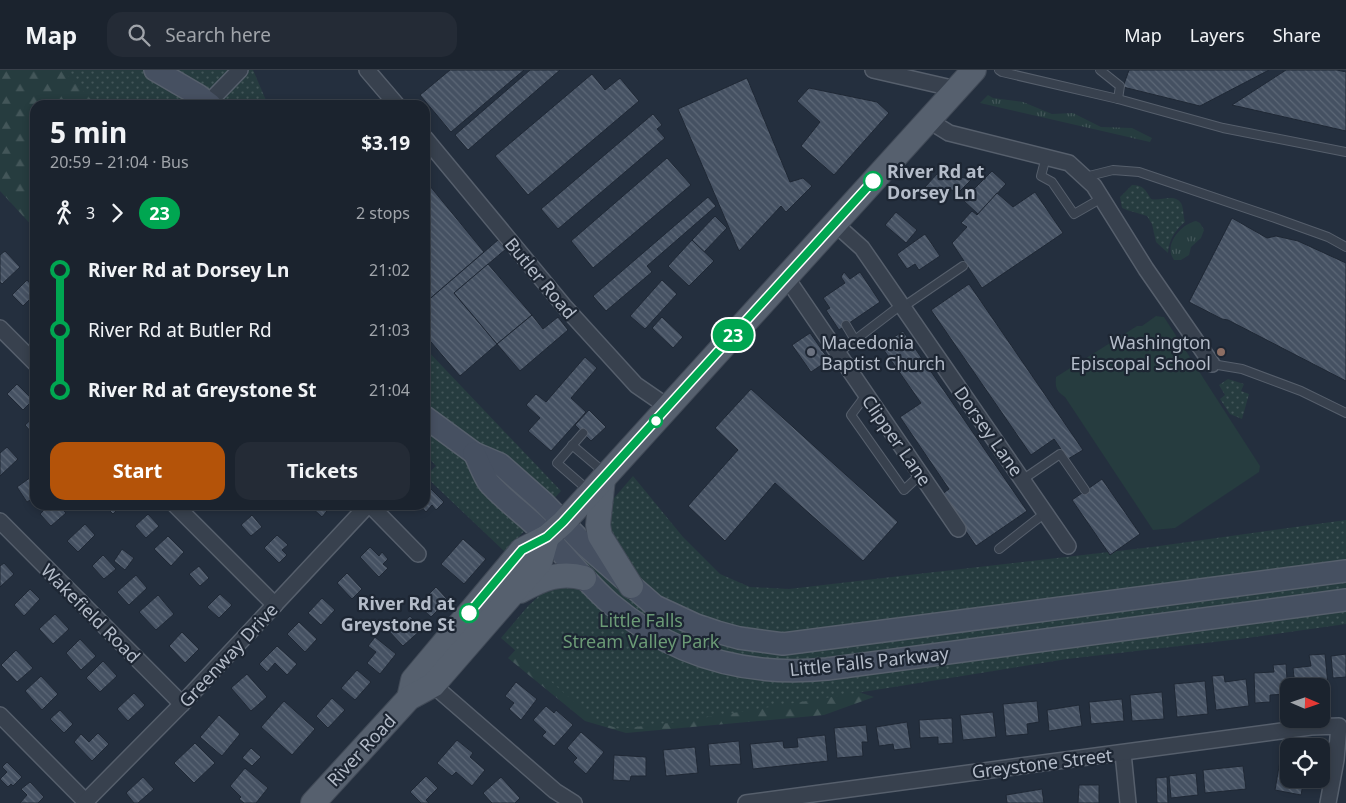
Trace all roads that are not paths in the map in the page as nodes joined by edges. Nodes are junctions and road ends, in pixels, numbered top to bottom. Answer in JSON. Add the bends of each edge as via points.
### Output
{"nodes":[{"id":1,"x":155,"y":70,"type":"edge"},
{"id":2,"x":240,"y":70,"type":"edge"},
{"id":3,"x":367,"y":70,"type":"edge"},
{"id":4,"x":873,"y":70,"type":"edge"},
{"id":5,"x":974,"y":70,"type":"edge"},
{"id":6,"x":999,"y":70,"type":"edge"},
{"id":7,"x":1100,"y":70,"type":"edge"},
{"id":8,"x":956,"y":89,"type":"junction"},
{"id":9,"x":1118,"y":99,"type":"junction"},
{"id":10,"x":204,"y":100,"type":"edge"},
{"id":11,"x":214,"y":100,"type":"edge"},
{"id":12,"x":394,"y":100,"type":"edge"},
{"id":13,"x":928,"y":120,"type":"junction"},
{"id":14,"x":430,"y":144,"type":"edge"},
{"id":15,"x":1346,"y":152,"type":"edge"},
{"id":16,"x":1046,"y":157,"type":"junction"},
{"id":17,"x":1085,"y":177,"type":"junction"},
{"id":18,"x":1102,"y":198,"type":"junction"},
{"id":19,"x":834,"y":223,"type":"junction"},
{"id":20,"x":1346,"y":247,"type":"edge"},
{"id":21,"x":963,"y":266,"type":"dead end"},
{"id":22,"x":786,"y":277,"type":"junction"},
{"id":23,"x":902,"y":306,"type":"junction"},
{"id":24,"x":846,"y":325,"type":"dead end"},
{"id":25,"x":0,"y":328,"type":"edge"},
{"id":26,"x":855,"y":340,"type":"junction"},
{"id":27,"x":838,"y":353,"type":"junction"},
{"id":28,"x":30,"y":359,"type":"edge"},
{"id":29,"x":1212,"y":364,"type":"joint"},
{"id":30,"x":866,"y":395,"type":"junction"},
{"id":31,"x":668,"y":407,"type":"junction"},
{"id":32,"x":1346,"y":413,"type":"edge"},
{"id":33,"x":430,"y":421,"type":"edge"},
{"id":34,"x":583,"y":433,"type":"dead end"},
{"id":35,"x":572,"y":445,"type":"junction"},
{"id":36,"x":921,"y":474,"type":"junction"},
{"id":37,"x":1022,"y":480,"type":"junction"},
{"id":38,"x":600,"y":482,"type":"junction"},
{"id":39,"x":1085,"y":490,"type":"dead end"},
{"id":40,"x":180,"y":510,"type":"edge"},
{"id":41,"x":364,"y":510,"type":"edge"},
{"id":42,"x":374,"y":510,"type":"edge"},
{"id":43,"x":1045,"y":512,"type":"junction"},
{"id":44,"x":0,"y":521,"type":"edge"},
{"id":45,"x":958,"y":529,"type":"dead end"},
{"id":46,"x":555,"y":530,"type":"junction"},
{"id":47,"x":1068,"y":546,"type":"dead end"},
{"id":48,"x":999,"y":549,"type":"dead end"},
{"id":49,"x":418,"y":554,"type":"dead end"},
{"id":50,"x":1346,"y":571,"type":"edge"},
{"id":51,"x":584,"y":578,"type":"junction"},
{"id":52,"x":631,"y":586,"type":"junction"},
{"id":53,"x":508,"y":598,"type":"junction"},
{"id":54,"x":1346,"y":600,"type":"edge"},
{"id":55,"x":275,"y":605,"type":"junction"},
{"id":56,"x":466,"y":616,"type":"junction"},
{"id":57,"x":433,"y":685,"type":"junction"},
{"id":58,"x":409,"y":698,"type":"junction"},
{"id":59,"x":182,"y":704,"type":"junction"},
{"id":60,"x":0,"y":715,"type":"edge"},
{"id":61,"x":1123,"y":753,"type":"junction"},
{"id":62,"x":823,"y":798,"type":"edge"},
{"id":63,"x":86,"y":803,"type":"edge"},
{"id":64,"x":313,"y":803,"type":"edge"},
{"id":65,"x":574,"y":803,"type":"edge"},
{"id":66,"x":746,"y":803,"type":"edge"},
{"id":67,"x":1128,"y":803,"type":"edge"},
{"id":68,"x":1328,"y":803,"type":"edge"}],
"edges":[{"from":1,"to":10,"type":"main road"},
{"from":2,"to":11,"type":"street"},
{"from":3,"to":12,"type":"street"},
{"from":4,"to":8,"type":"street"},
{"from":5,"to":8,"type":"main road","name":"River Road"},
{"from":6,"to":9,"type":"lane"},
{"from":7,"to":9,"type":"lane","via":[[1120,86]]},
{"from":8,"to":13,"type":"main road","name":"River Road"},
{"from":9,"to":15,"type":"lane","via":[[1223,128]]},
{"from":13,"to":16,"type":"street","via":[[949,133]]},
{"from":13,"to":19,"type":"main road","name":"River Road"},
{"from":14,"to":31,"type":"street","name":"Butler Road","via":[[561,303],[636,384]]},
{"from":16,"to":17,"type":"street","via":[[1068,162]]},
{"from":16,"to":18,"type":"lane","via":[[1040,176],[1052,182],[1074,214]]},
{"from":17,"to":18,"type":"street"},
{"from":17,"to":20,"type":"lane","via":[[1113,170],[1139,172],[1328,237]]},
{"from":18,"to":29,"type":"street"},
{"from":19,"to":22,"type":"main road","name":"River Road"},
{"from":19,"to":23,"type":"street","name":"Dorsey Lane","via":[[862,248]]},
{"from":21,"to":23,"type":"lane"},
{"from":22,"to":27,"type":"street","name":"Clipper Lane"},
{"from":22,"to":31,"type":"main road","name":"River Road"},
{"from":23,"to":26,"type":"lane"},
{"from":23,"to":37,"type":"street","name":"Dorsey Lane"},
{"from":24,"to":26,"type":"lane"},
{"from":25,"to":28,"type":"street"},
{"from":26,"to":27,"type":"lane"},
{"from":27,"to":30,"type":"street","name":"Clipper Lane"},
{"from":29,"to":32,"type":"lane","via":[[1242,369],[1301,391]]},
{"from":30,"to":36,"type":"street","name":"Clipper Lane"},
{"from":30,"to":36,"type":"lane","via":[[851,415],[904,490]]},
{"from":31,"to":38,"type":"main road","name":"River Road"},
{"from":33,"to":46,"type":"main road","name":"Little Falls Parkway","via":[[474,453],[488,482]]},
{"from":34,"to":35,"type":"lane"},
{"from":35,"to":38,"type":"lane"},
{"from":35,"to":38,"type":"lane","via":[[557,463]]},
{"from":36,"to":45,"type":"street","name":"Clipper Lane"},
{"from":37,"to":39,"type":"lane","via":[[1060,454]]},
{"from":37,"to":43,"type":"street","name":"Dorsey Lane"},
{"from":38,"to":46,"type":"main road","name":"River Road"},
{"from":38,"to":52,"type":"main road","via":[[600,536]]},
{"from":40,"to":55,"type":"street"},
{"from":41,"to":55,"type":"street","name":"Greenway Drive"},
{"from":42,"to":49,"type":"street"},
{"from":43,"to":47,"type":"street","name":"Dorsey Lane"},
{"from":43,"to":48,"type":"lane"},
{"from":44,"to":59,"type":"street","name":"Wakefield Road"},
{"from":46,"to":51,"type":"main road","name":"Little Falls Parkway"},
{"from":46,"to":52,"type":"main road","name":"Little Falls Parkway","via":[[585,545]]},
{"from":46,"to":53,"type":"main road","name":"River Road","via":[[540,562]]},
{"from":46,"to":56,"type":"main road","name":"River Road","via":[[522,550]]},
{"from":50,"to":52,"type":"main road","name":"Little Falls Parkway","via":[[783,644],[739,638],[696,625],[654,606]]},
{"from":51,"to":53,"type":"main road","via":[[552,576]]},
{"from":51,"to":54,"type":"main road","name":"Little Falls Parkway","via":[[625,615],[677,646],[729,664],[781,671],[827,669]]},
{"from":53,"to":57,"type":"main road","name":"River Road"},
{"from":55,"to":59,"type":"street","name":"Greenway Drive"},
{"from":56,"to":57,"type":"main road","via":[[459,635],[430,670]]},
{"from":56,"to":58,"type":"main road","name":"River Road","via":[[413,680]]},
{"from":57,"to":58,"type":"main road","name":"River Road"},
{"from":57,"to":65,"type":"street","via":[[555,791]]},
{"from":58,"to":64,"type":"main road","name":"River Road"},
{"from":59,"to":63,"type":"street","name":"Greenway Drive"},
{"from":60,"to":63,"type":"street"},
{"from":61,"to":62,"type":"street","name":"Greystone Street"},
{"from":61,"to":67,"type":"street"},
{"from":61,"to":68,"type":"street","name":"Greystone Street","via":[[1339,726]]},
{"from":62,"to":66,"type":"street","name":"Greystone Street"}]}
